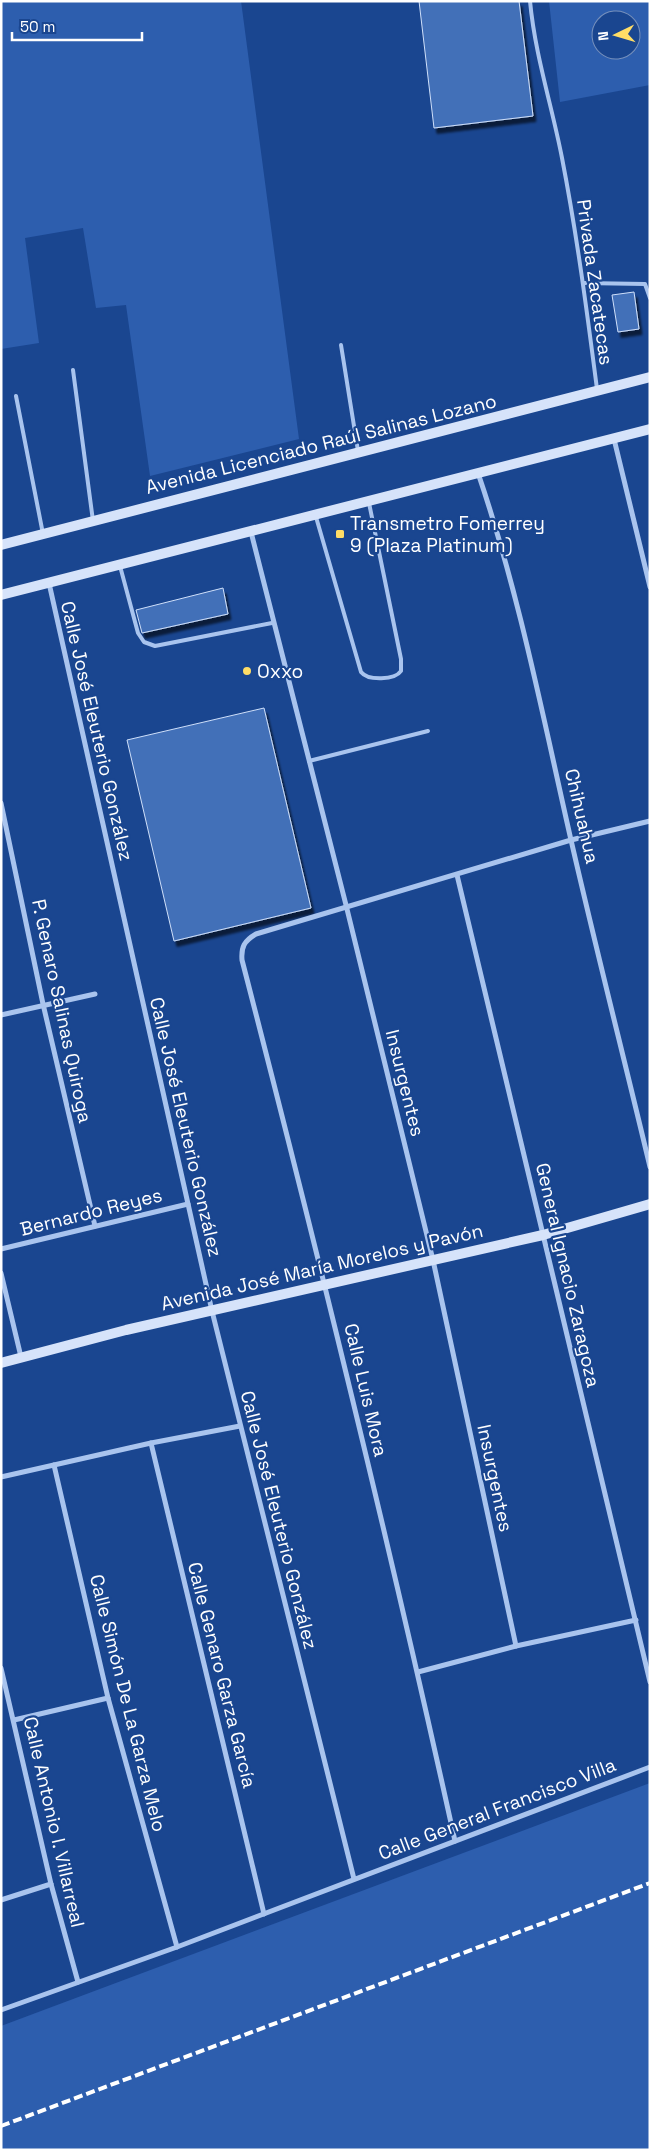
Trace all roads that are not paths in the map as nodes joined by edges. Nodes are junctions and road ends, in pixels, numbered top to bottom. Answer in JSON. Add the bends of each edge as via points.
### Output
{"nodes":[{"id":1,"x":530,"y":1,"type":"edge"},
{"id":2,"x":583,"y":283,"type":"junction"},
{"id":3,"x":650,"y":298,"type":"edge"},
{"id":4,"x":341,"y":345,"type":"dead end"},
{"id":5,"x":73,"y":370,"type":"dead end"},
{"id":6,"x":650,"y":377,"type":"edge"},
{"id":7,"x":597,"y":391,"type":"junction"},
{"id":8,"x":16,"y":396,"type":"dead end"},
{"id":9,"x":650,"y":429,"type":"edge"},
{"id":10,"x":614,"y":439,"type":"junction"},
{"id":11,"x":358,"y":453,"type":"junction"},
{"id":12,"x":478,"y":474,"type":"junction"},
{"id":13,"x":369,"y":500,"type":"junction"},
{"id":14,"x":315,"y":514,"type":"junction"},
{"id":15,"x":93,"y":520,"type":"junction"},
{"id":16,"x":250,"y":531,"type":"junction"},
{"id":17,"x":43,"y":534,"type":"junction"},
{"id":18,"x":1,"y":545,"type":"edge"},
{"id":19,"x":120,"y":563,"type":"junction"},
{"id":20,"x":49,"y":583,"type":"junction"},
{"id":21,"x":650,"y":587,"type":"edge"},
{"id":22,"x":1,"y":595,"type":"edge"},
{"id":23,"x":272,"y":622,"type":"junction"},
{"id":24,"x":428,"y":731,"type":"dead end"},
{"id":25,"x":309,"y":761,"type":"junction"},
{"id":26,"x":1,"y":803,"type":"edge"},
{"id":27,"x":650,"y":820,"type":"edge"},
{"id":28,"x":571,"y":840,"type":"junction"},
{"id":29,"x":457,"y":875,"type":"junction"},
{"id":30,"x":346,"y":905,"type":"junction"},
{"id":31,"x":95,"y":994,"type":"dead end"},
{"id":32,"x":43,"y":1004,"type":"junction"},
{"id":33,"x":1,"y":1015,"type":"edge"},
{"id":34,"x":650,"y":1167,"type":"edge"},
{"id":35,"x":188,"y":1204,"type":"junction"},
{"id":36,"x":650,"y":1204,"type":"edge"},
{"id":37,"x":95,"y":1226,"type":"junction"},
{"id":38,"x":543,"y":1235,"type":"junction"},
{"id":39,"x":1,"y":1249,"type":"edge"},
{"id":40,"x":433,"y":1260,"type":"junction"},
{"id":41,"x":1,"y":1273,"type":"edge"},
{"id":42,"x":326,"y":1286,"type":"junction"},
{"id":43,"x":212,"y":1311,"type":"junction"},
{"id":44,"x":21,"y":1358,"type":"junction"},
{"id":45,"x":1,"y":1363,"type":"edge"},
{"id":46,"x":240,"y":1426,"type":"junction"},
{"id":47,"x":151,"y":1443,"type":"junction"},
{"id":48,"x":54,"y":1465,"type":"junction"},
{"id":49,"x":1,"y":1477,"type":"edge"},
{"id":50,"x":636,"y":1620,"type":"junction"},
{"id":51,"x":516,"y":1646,"type":"junction"},
{"id":52,"x":1,"y":1668,"type":"edge"},
{"id":53,"x":418,"y":1672,"type":"junction"},
{"id":54,"x":650,"y":1682,"type":"edge"},
{"id":55,"x":108,"y":1698,"type":"junction"},
{"id":56,"x":14,"y":1720,"type":"junction"},
{"id":57,"x":650,"y":1767,"type":"edge"},
{"id":58,"x":455,"y":1841,"type":"junction"},
{"id":59,"x":354,"y":1879,"type":"junction"},
{"id":60,"x":51,"y":1884,"type":"junction"},
{"id":61,"x":1,"y":1900,"type":"edge"},
{"id":62,"x":264,"y":1914,"type":"junction"},
{"id":63,"x":177,"y":1947,"type":"junction"},
{"id":64,"x":78,"y":1982,"type":"junction"},
{"id":65,"x":1,"y":2010,"type":"edge"}],
"edges":[{"from":1,"to":2,"type":"lane","name":"Privada Zacatecas","via":[[533,29],[566,178]]},
{"from":2,"to":3,"type":"lane","via":[[645,284]]},
{"from":2,"to":7,"type":"lane","name":"Privada Zacatecas"},
{"from":4,"to":11,"type":"lane"},
{"from":5,"to":15,"type":"lane"},
{"from":6,"to":7,"type":"main road","name":"Avenida Licenciado Raúl Salinas Lozano"},
{"from":7,"to":11,"type":"main road","name":"Avenida Licenciado Raúl Salinas Lozano"},
{"from":8,"to":17,"type":"lane"},
{"from":9,"to":10,"type":"main road"},
{"from":10,"to":12,"type":"main road"},
{"from":10,"to":21,"type":"street"},
{"from":11,"to":15,"type":"main road","name":"Avenida Licenciado Raúl Salinas Lozano"},
{"from":12,"to":13,"type":"main road"},
{"from":12,"to":28,"type":"street","name":"Chihuahua","via":[[527,638]]},
{"from":13,"to":14,"type":"main road"},
{"from":13,"to":14,"type":"lane","via":[[401,659],[401,671],[396,676],[368,678],[361,672]]},
{"from":14,"to":16,"type":"main road"},
{"from":15,"to":17,"type":"main road","name":"Avenida Licenciado Raúl Salinas Lozano"},
{"from":16,"to":19,"type":"main road"},
{"from":16,"to":23,"type":"street","name":"Insurgentes"},
{"from":17,"to":18,"type":"main road","name":"Avenida Licenciado Raúl Salinas Lozano"},
{"from":19,"to":20,"type":"main road"},
{"from":19,"to":23,"type":"lane","via":[[138,632],[144,642],[155,646],[169,645]]},
{"from":20,"to":22,"type":"main road"},
{"from":20,"to":35,"type":"street","name":"Calle José Eleuterio González"},
{"from":23,"to":25,"type":"street","name":"Insurgentes"},
{"from":24,"to":25,"type":"lane"},
{"from":25,"to":30,"type":"street","name":"Insurgentes"},
{"from":26,"to":32,"type":"street","name":"P. Genaro Salinas Quiroga"},
{"from":27,"to":28,"type":"street"},
{"from":28,"to":29,"type":"street"},
{"from":28,"to":34,"type":"street","name":"Chihuahua"},
{"from":29,"to":30,"type":"street"},
{"from":29,"to":38,"type":"street","name":"General Ignacio Zaragoza"},
{"from":30,"to":40,"type":"street","name":"Insurgentes"},
{"from":30,"to":42,"type":"street","name":"Calle Luis Mora","via":[[256,934],[246,940],[241,949]]},
{"from":31,"to":32,"type":"street"},
{"from":32,"to":33,"type":"street"},
{"from":32,"to":37,"type":"street","name":"P. Genaro Salinas Quiroga"},
{"from":35,"to":37,"type":"street","name":"Bernardo Reyes"},
{"from":35,"to":43,"type":"street","name":"Calle José Eleuterio González"},
{"from":36,"to":38,"type":"main road","name":"Avenida José María Morelos y Pavón"},
{"from":37,"to":39,"type":"street","name":"Bernardo Reyes"},
{"from":38,"to":40,"type":"main road","name":"Avenida José María Morelos y Pavón"},
{"from":38,"to":50,"type":"street","name":"General Ignacio Zaragoza"},
{"from":40,"to":42,"type":"main road","name":"Avenida José María Morelos y Pavón"},
{"from":40,"to":51,"type":"street","name":"Insurgentes"},
{"from":41,"to":44,"type":"street"},
{"from":42,"to":43,"type":"main road","name":"Avenida José María Morelos y Pavón"},
{"from":42,"to":53,"type":"street","name":"Calle Luis Mora"},
{"from":43,"to":44,"type":"main road","name":"Avenida José María Morelos y Pavón"},
{"from":43,"to":46,"type":"street","name":"Calle José Eleuterio González"},
{"from":44,"to":45,"type":"main road","name":"Avenida José María Morelos y Pavón"},
{"from":46,"to":47,"type":"street"},
{"from":46,"to":59,"type":"street","name":"Calle José Eleuterio González"},
{"from":47,"to":48,"type":"street"},
{"from":47,"to":62,"type":"street","name":"Calle Genaro Garza García"},
{"from":48,"to":49,"type":"street"},
{"from":48,"to":55,"type":"street","name":"Calle Simón De La Garza Melo"},
{"from":50,"to":51,"type":"street"},
{"from":50,"to":54,"type":"street","name":"General Ignacio Zaragoza"},
{"from":51,"to":53,"type":"street"},
{"from":52,"to":56,"type":"street","name":"Calle Antonio I. Villarreal"},
{"from":53,"to":58,"type":"street","name":"Calle Luis Mora"},
{"from":55,"to":56,"type":"street"},
{"from":55,"to":63,"type":"street","name":"Calle Simón De La Garza Melo"},
{"from":56,"to":60,"type":"street","name":"Calle Antonio I. Villarreal"},
{"from":57,"to":58,"type":"street","name":"Calle General Francisco Villa"},
{"from":58,"to":59,"type":"street","name":"Calle General Francisco Villa"},
{"from":59,"to":62,"type":"street","name":"Calle General Francisco Villa"},
{"from":60,"to":61,"type":"street"},
{"from":60,"to":64,"type":"street","name":"Calle Antonio I. Villarreal"},
{"from":62,"to":63,"type":"street","name":"Calle General Francisco Villa"},
{"from":63,"to":64,"type":"street","name":"Calle General Francisco Villa"},
{"from":64,"to":65,"type":"street","name":"Calle General Francisco Villa"}]}
